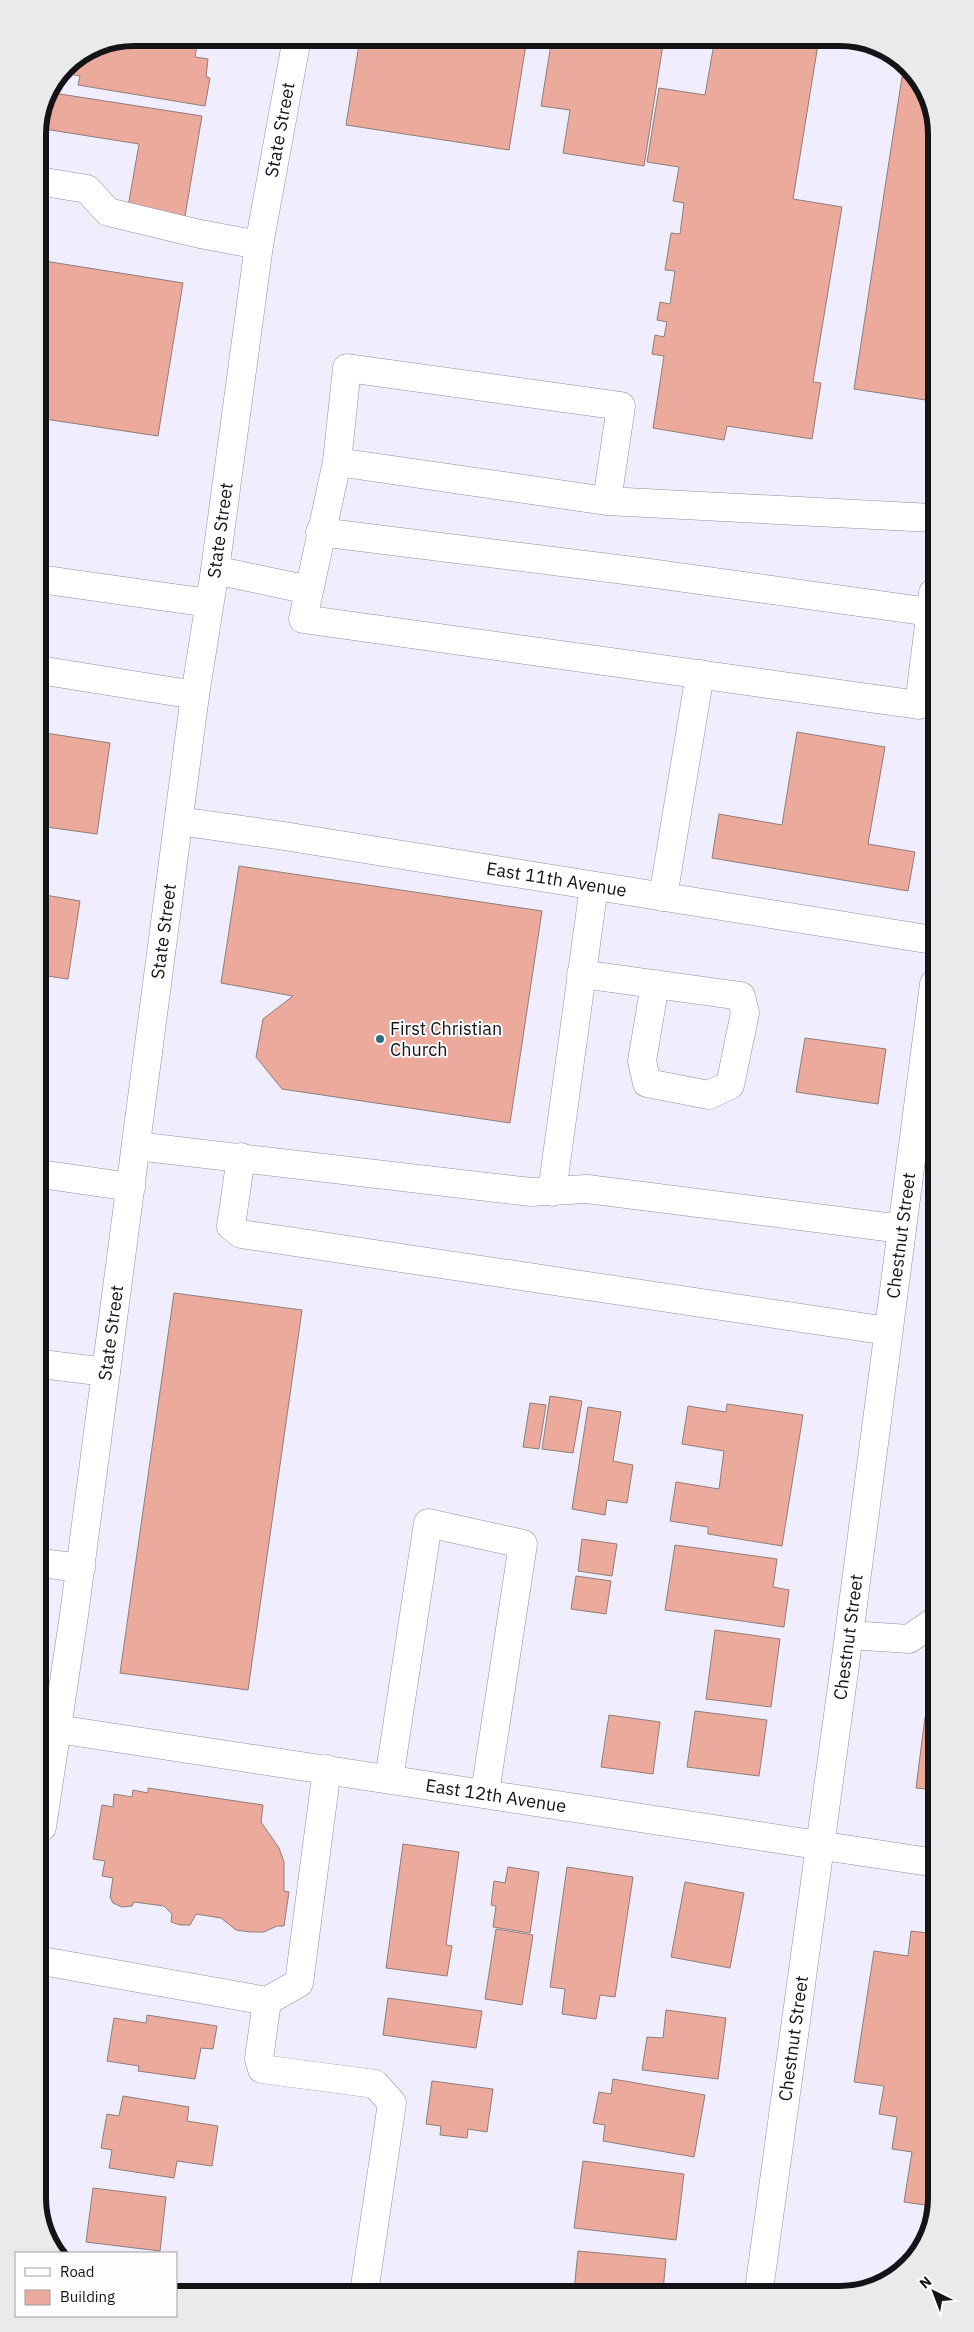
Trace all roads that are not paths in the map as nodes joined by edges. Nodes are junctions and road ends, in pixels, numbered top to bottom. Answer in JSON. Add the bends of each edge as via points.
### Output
{"nodes":[{"id":1,"x":296,"y":46,"type":"edge"},
{"id":2,"x":46,"y":182,"type":"edge"},
{"id":3,"x":259,"y":245,"type":"junction"},
{"id":4,"x":337,"y":462,"type":"junction"},
{"id":5,"x":607,"y":501,"type":"junction"},
{"id":6,"x":928,"y":518,"type":"edge"},
{"id":7,"x":320,"y":532,"type":"junction"},
{"id":8,"x":215,"y":570,"type":"junction"},
{"id":9,"x":46,"y":580,"type":"edge"},
{"id":10,"x":309,"y":590,"type":"junction"},
{"id":11,"x":928,"y":602,"type":"edge"},
{"id":12,"x":209,"y":603,"type":"junction"},
{"id":13,"x":928,"y":628,"type":"edge"},
{"id":14,"x":46,"y":671,"type":"edge"},
{"id":15,"x":700,"y":674,"type":"junction"},
{"id":16,"x":195,"y":695,"type":"junction"},
{"id":17,"x":179,"y":822,"type":"junction"},
{"id":18,"x":594,"y":886,"type":"junction"},
{"id":19,"x":663,"y":897,"type":"junction"},
{"id":20,"x":928,"y":939,"type":"edge"},
{"id":21,"x":581,"y":974,"type":"junction"},
{"id":22,"x":655,"y":984,"type":"junction"},
{"id":23,"x":928,"y":1057,"type":"edge"},
{"id":24,"x":136,"y":1146,"type":"junction"},
{"id":25,"x":241,"y":1157,"type":"junction"},
{"id":26,"x":46,"y":1175,"type":"edge"},
{"id":27,"x":131,"y":1187,"type":"junction"},
{"id":28,"x":552,"y":1192,"type":"junction"},
{"id":29,"x":902,"y":1230,"type":"junction"},
{"id":30,"x":888,"y":1331,"type":"junction"},
{"id":31,"x":46,"y":1365,"type":"edge"},
{"id":32,"x":106,"y":1372,"type":"junction"},
{"id":33,"x":46,"y":1564,"type":"edge"},
{"id":34,"x":81,"y":1568,"type":"junction"},
{"id":35,"x":928,"y":1625,"type":"edge"},
{"id":36,"x":850,"y":1635,"type":"junction"},
{"id":37,"x":56,"y":1728,"type":"junction"},
{"id":38,"x":327,"y":1769,"type":"junction"},
{"id":39,"x":389,"y":1778,"type":"junction"},
{"id":40,"x":485,"y":1793,"type":"junction"},
{"id":41,"x":46,"y":1794,"type":"edge"},
{"id":42,"x":821,"y":1845,"type":"junction"},
{"id":43,"x":928,"y":1861,"type":"edge"},
{"id":44,"x":46,"y":1962,"type":"edge"},
{"id":45,"x":267,"y":2001,"type":"junction"},
{"id":46,"x":365,"y":2286,"type":"edge"},
{"id":47,"x":760,"y":2286,"type":"edge"}],
"edges":[{"from":1,"to":3,"type":"street","name":"State Street"},
{"from":2,"to":3,"type":"street","via":[[87,189],[108,212]]},
{"from":3,"to":8,"type":"street","name":"State Street"},
{"from":4,"to":5,"type":"street"},
{"from":4,"to":5,"type":"street","via":[[347,368],[621,406]]},
{"from":4,"to":7,"type":"street"},
{"from":5,"to":6,"type":"street"},
{"from":7,"to":10,"type":"street"},
{"from":7,"to":11,"type":"street","via":[[649,573]]},
{"from":8,"to":10,"type":"street"},
{"from":8,"to":12,"type":"street","name":"State Street"},
{"from":9,"to":12,"type":"street"},
{"from":10,"to":15,"type":"street","via":[[303,619]]},
{"from":12,"to":16,"type":"street","name":"State Street"},
{"from":13,"to":15,"type":"street","via":[[919,704]]},
{"from":14,"to":16,"type":"street"},
{"from":15,"to":19,"type":"street"},
{"from":16,"to":17,"type":"street","name":"State Street"},
{"from":17,"to":18,"type":"street","name":"East 11th Avenue"},
{"from":17,"to":24,"type":"street","name":"State Street"},
{"from":18,"to":19,"type":"street","name":"East 11th Avenue"},
{"from":18,"to":21,"type":"street"},
{"from":19,"to":20,"type":"street","name":"East 11th Avenue"},
{"from":21,"to":22,"type":"street"},
{"from":21,"to":28,"type":"street"},
{"from":22,"to":22,"type":"street","via":[[642,1060],[647,1083],[709,1095],[730,1084],[745,1013],[740,996]]},
{"from":23,"to":29,"type":"street","name":"Chestnut Street"},
{"from":24,"to":25,"type":"street"},
{"from":24,"to":27,"type":"street","name":"State Street"},
{"from":25,"to":28,"type":"street"},
{"from":25,"to":30,"type":"street","via":[[231,1226],[241,1234]]},
{"from":26,"to":27,"type":"street"},
{"from":27,"to":32,"type":"street","name":"State Street"},
{"from":28,"to":29,"type":"street","via":[[587,1189]]},
{"from":29,"to":30,"type":"street","name":"Chestnut Street"},
{"from":30,"to":36,"type":"street","name":"Chestnut Street"},
{"from":31,"to":32,"type":"street"},
{"from":32,"to":34,"type":"street","name":"State Street"},
{"from":33,"to":34,"type":"street"},
{"from":34,"to":37,"type":"street","name":"State Street"},
{"from":35,"to":36,"type":"street","via":[[909,1639]]},
{"from":36,"to":42,"type":"street","name":"Chestnut Street"},
{"from":37,"to":38,"type":"street","name":"East 12th Avenue"},
{"from":37,"to":41,"type":"street","name":"State Street"},
{"from":38,"to":39,"type":"street","name":"East 12th Avenue"},
{"from":38,"to":45,"type":"street","via":[[299,1983]]},
{"from":39,"to":40,"type":"street","name":"East 12th Avenue"},
{"from":39,"to":40,"type":"street","via":[[428,1523],[523,1544]]},
{"from":40,"to":42,"type":"street","name":"East 12th Avenue"},
{"from":42,"to":43,"type":"street","name":"East 12th Avenue"},
{"from":42,"to":47,"type":"street","name":"Chestnut Street"},
{"from":44,"to":45,"type":"street"},
{"from":45,"to":46,"type":"street","via":[[259,2059],[262,2069],[375,2084],[392,2104]]}]}
